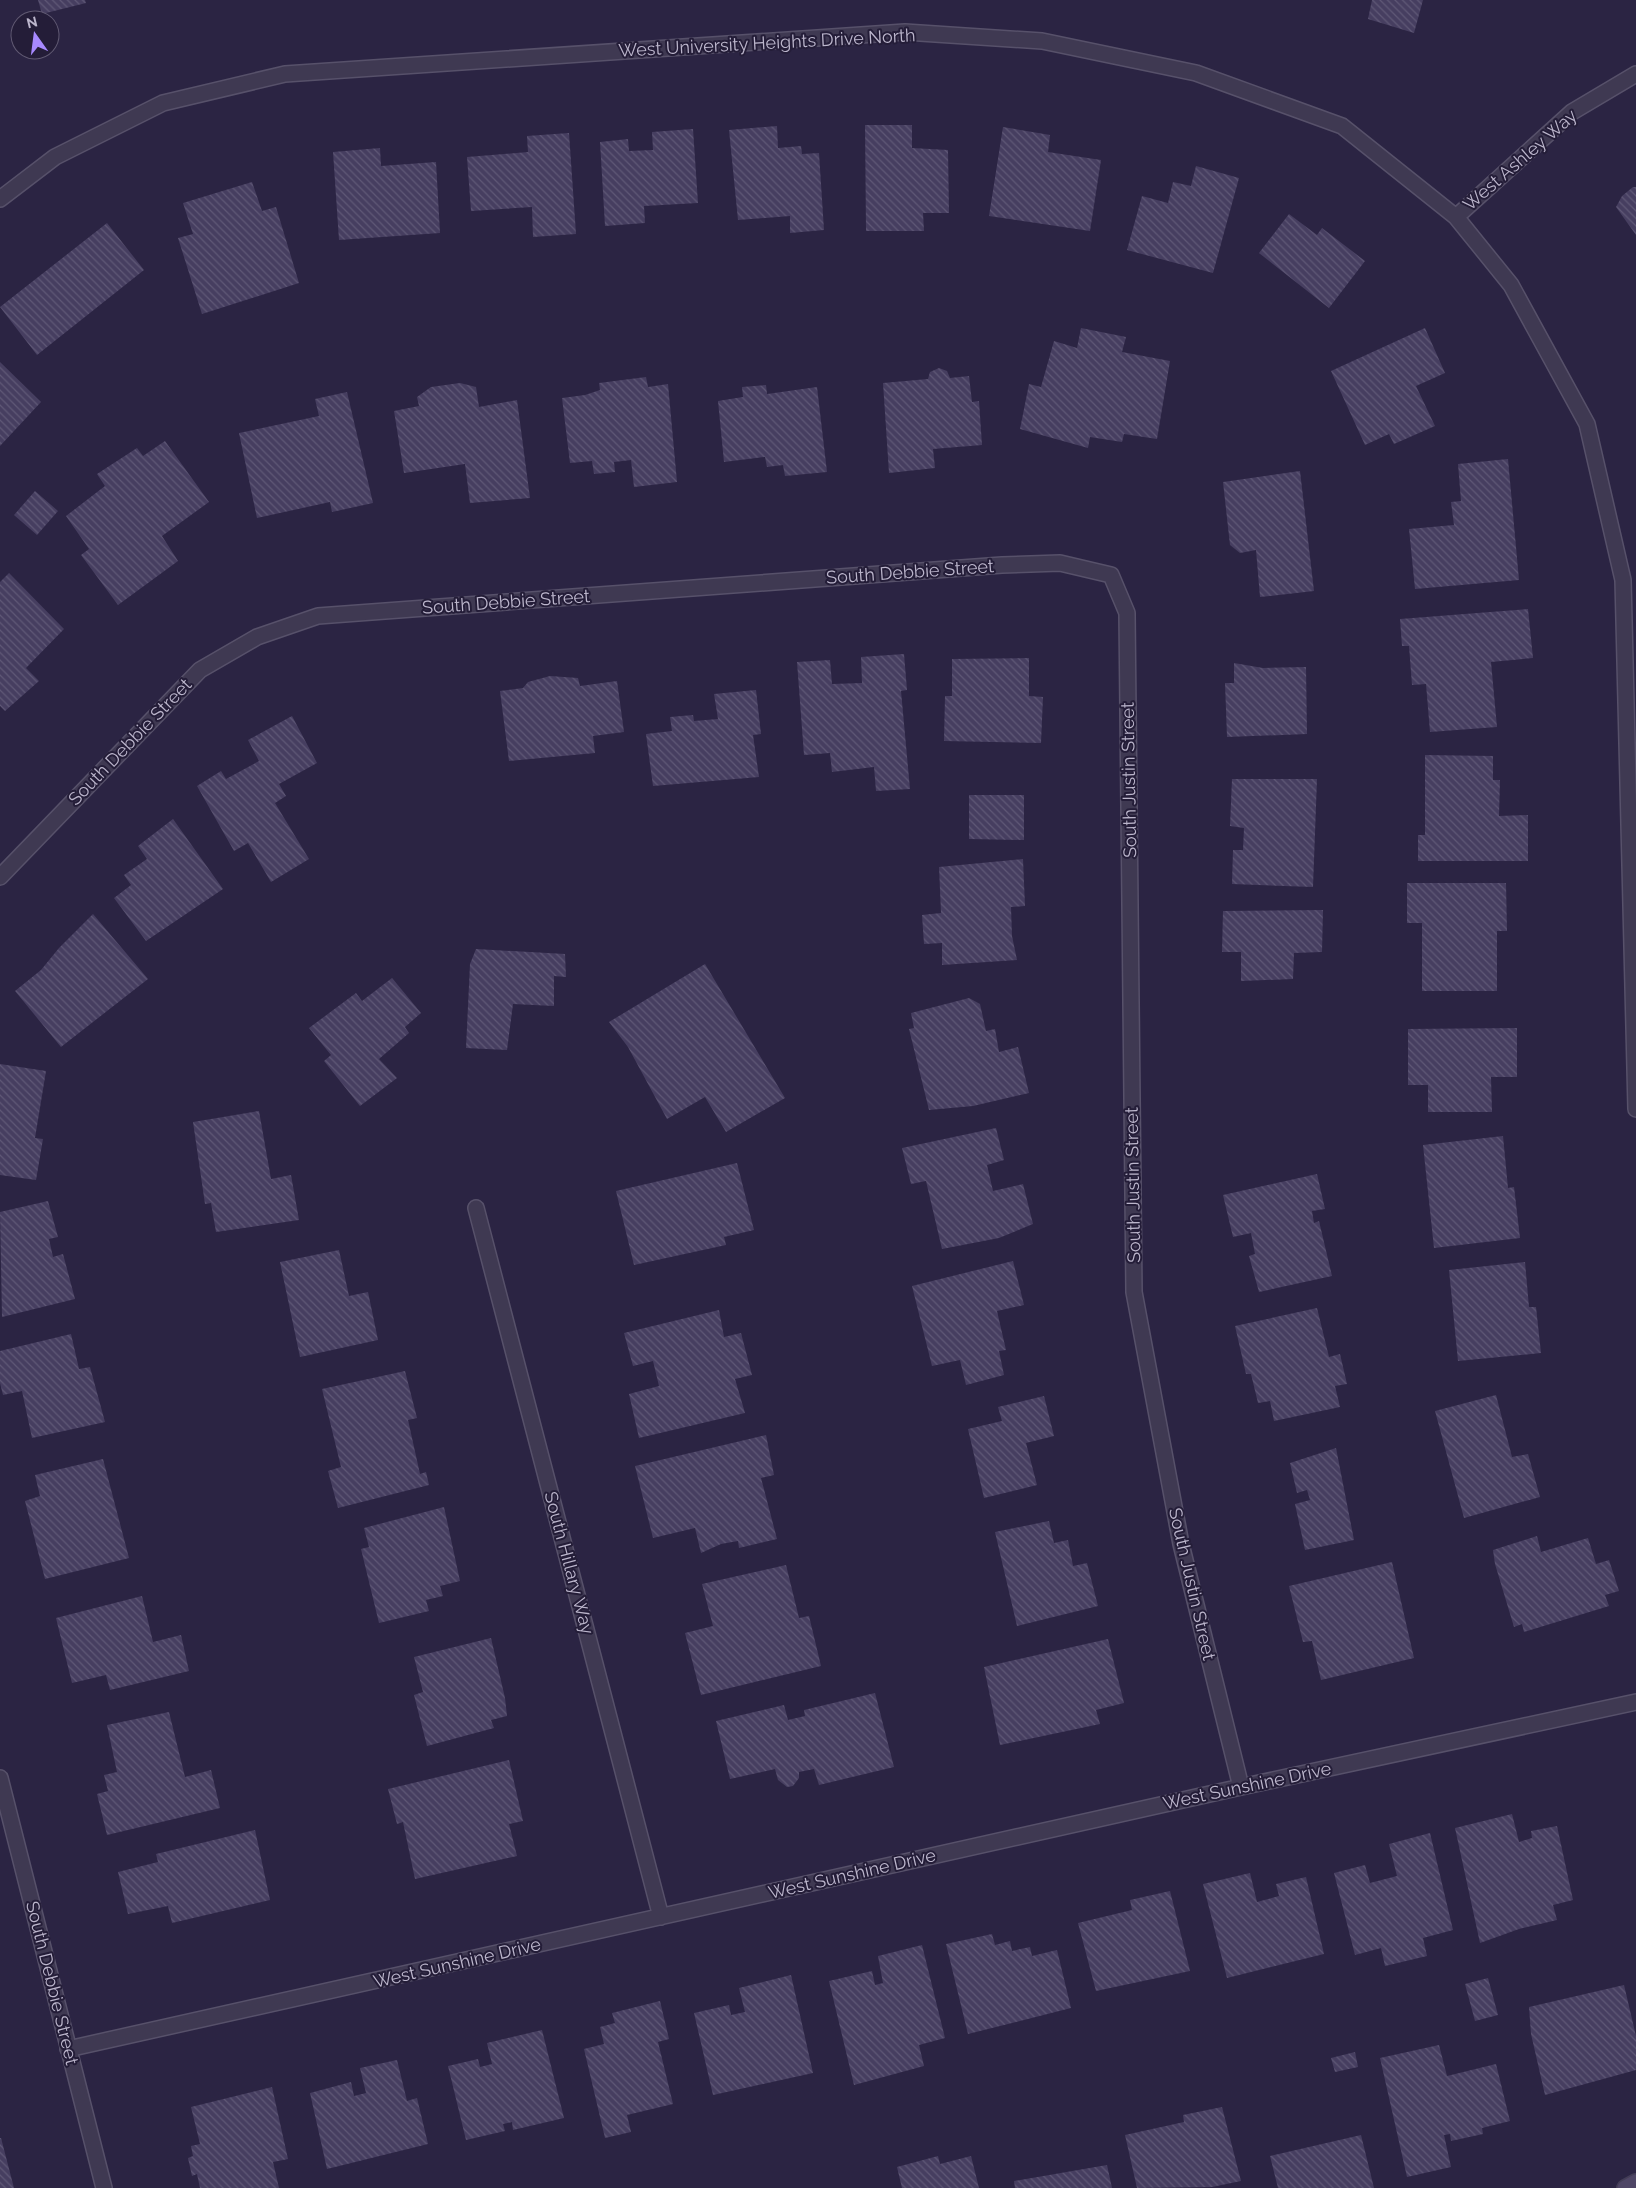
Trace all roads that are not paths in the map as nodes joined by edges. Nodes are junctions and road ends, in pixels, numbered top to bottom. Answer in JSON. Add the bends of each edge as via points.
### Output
{"nodes":[{"id":1,"x":1636,"y":74,"type":"edge"},
{"id":2,"x":0,"y":199,"type":"edge"},
{"id":3,"x":1456,"y":217,"type":"junction"},
{"id":4,"x":1111,"y":575,"type":"joint"},
{"id":5,"x":0,"y":877,"type":"edge"},
{"id":6,"x":1636,"y":1109,"type":"edge"},
{"id":7,"x":476,"y":1208,"type":"dead end"},
{"id":8,"x":1636,"y":1702,"type":"edge"},
{"id":9,"x":0,"y":1778,"type":"edge"},
{"id":10,"x":1241,"y":1787,"type":"junction"},
{"id":11,"x":661,"y":1917,"type":"junction"},
{"id":12,"x":68,"y":2049,"type":"junction"},
{"id":13,"x":1636,"y":2182,"type":"edge"},
{"id":14,"x":104,"y":2188,"type":"edge"},
{"id":15,"x":1625,"y":2188,"type":"edge"}],
"edges":[{"from":1,"to":3,"type":"street","name":"West Ashley Way","via":[[1572,112]]},
{"from":2,"to":3,"type":"street","name":"West University Heights Drive North","via":[[55,157],[163,103],[285,74],[905,32],[1042,41],[1196,73],[1342,126]]},
{"from":3,"to":6,"type":"street","name":"West University Heights Drive North","via":[[1511,285],[1587,424],[1623,580]]},
{"from":4,"to":5,"type":"street","name":"South Debbie Street","via":[[1060,563],[1002,565],[318,616],[257,637],[200,670]]},
{"from":4,"to":10,"type":"street","name":"South Justin Street","via":[[1127,613],[1134,1292],[1181,1544]]},
{"from":7,"to":11,"type":"street","name":"South Hillary Way"},
{"from":8,"to":10,"type":"street","name":"West Sunshine Drive"},
{"from":9,"to":12,"type":"street","name":"South Debbie Street"},
{"from":10,"to":11,"type":"street","name":"West Sunshine Drive"},
{"from":11,"to":12,"type":"street","name":"West Sunshine Drive"},
{"from":12,"to":14,"type":"street","name":"South Debbie Street"},
{"from":13,"to":15,"type":"street"}]}
